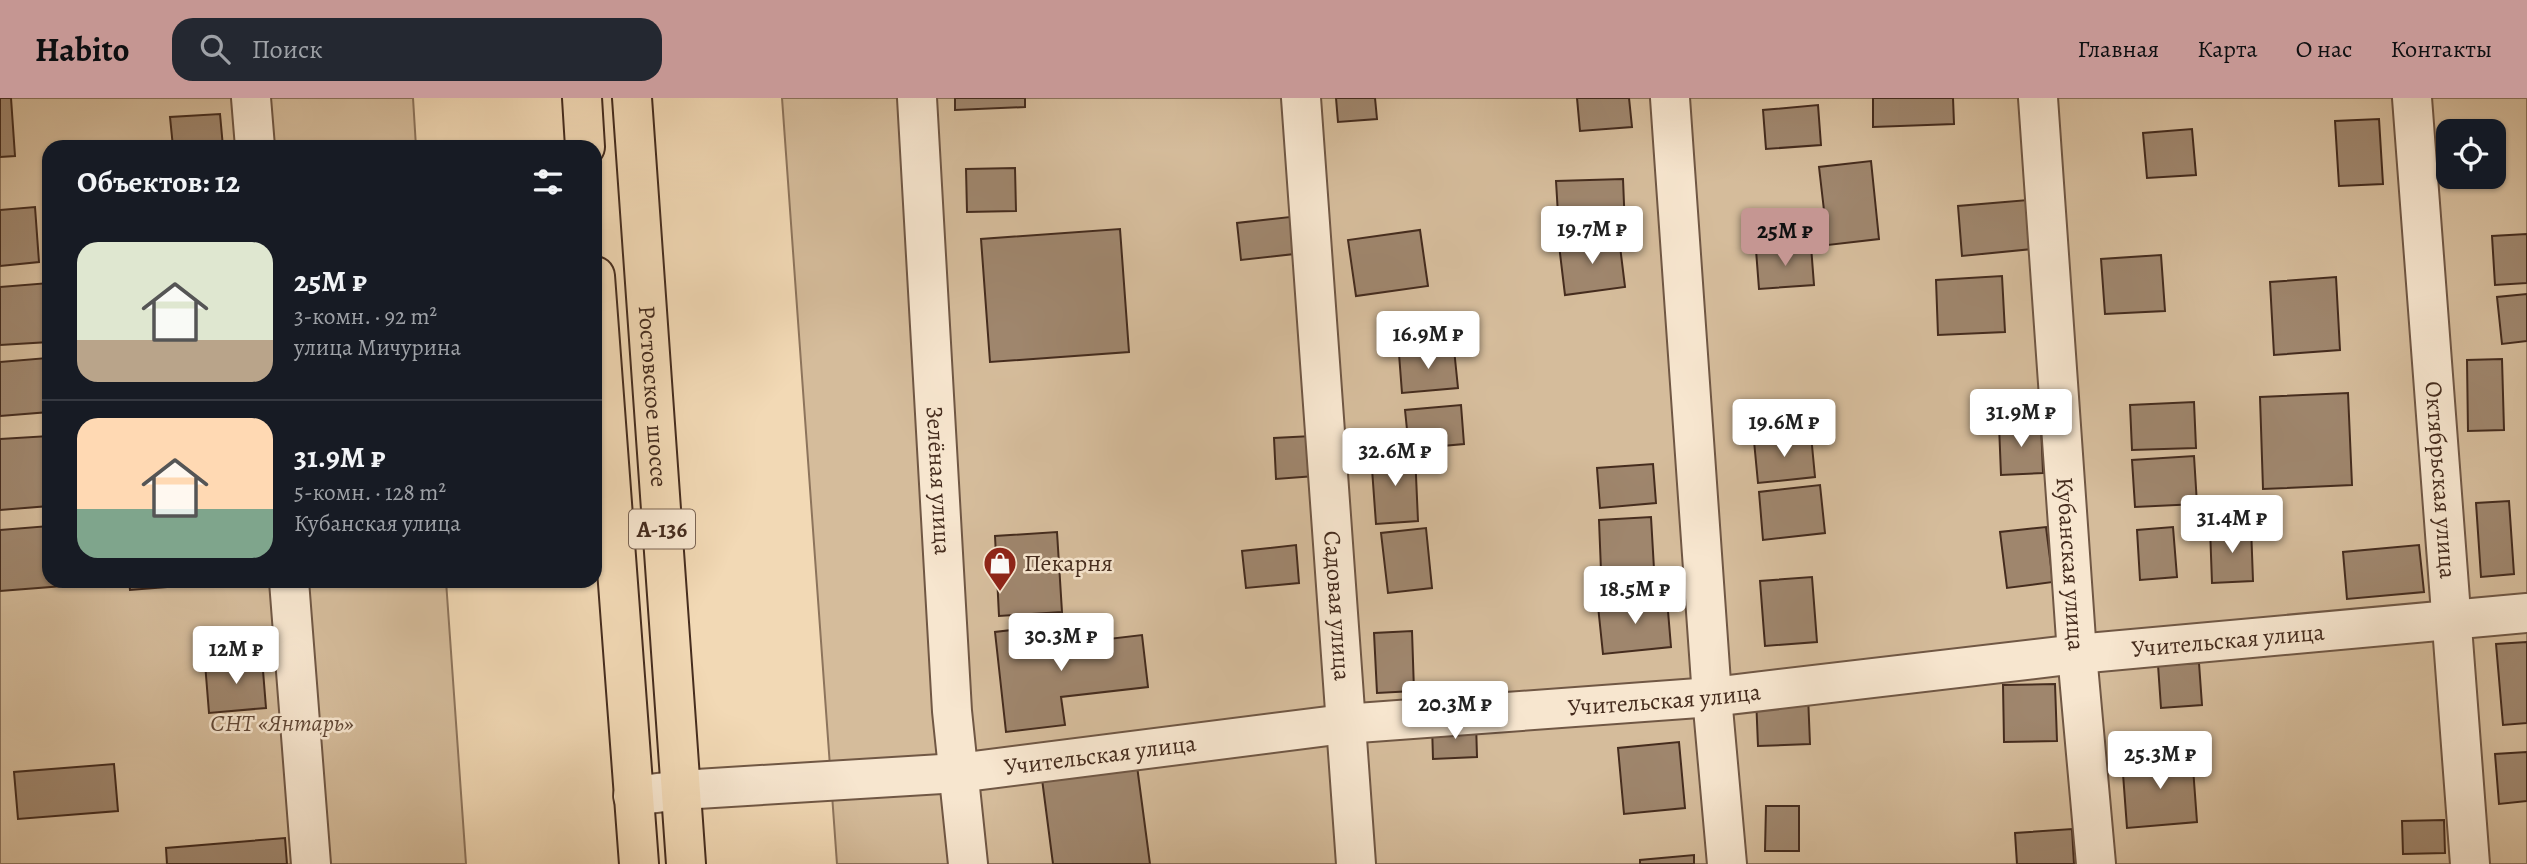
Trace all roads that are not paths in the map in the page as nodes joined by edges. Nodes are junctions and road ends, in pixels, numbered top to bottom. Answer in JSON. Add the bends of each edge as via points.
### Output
{"nodes":[{"id":1,"x":251,"y":98,"type":"edge"},
{"id":2,"x":582,"y":98,"type":"edge"},
{"id":3,"x":632,"y":98,"type":"edge"},
{"id":4,"x":917,"y":98,"type":"edge"},
{"id":5,"x":1301,"y":98,"type":"edge"},
{"id":6,"x":1670,"y":98,"type":"edge"},
{"id":7,"x":2038,"y":98,"type":"edge"},
{"id":8,"x":2412,"y":98,"type":"edge"},
{"id":9,"x":254,"y":140,"type":"edge"},
{"id":10,"x":585,"y":140,"type":"edge"},
{"id":11,"x":602,"y":372,"type":"edge"},
{"id":12,"x":290,"y":588,"type":"edge"},
{"id":13,"x":2527,"y":612,"type":"edge"},
{"id":14,"x":2450,"y":618,"type":"junction"},
{"id":15,"x":2077,"y":654,"type":"junction"},
{"id":16,"x":1712,"y":697,"type":"junction"},
{"id":17,"x":1344,"y":724,"type":"junction"},
{"id":18,"x":958,"y":773,"type":"junction"},
{"id":19,"x":681,"y":790,"type":"junction"},
{"id":20,"x":633,"y":796,"type":"junction"},
{"id":21,"x":311,"y":864,"type":"edge"},
{"id":22,"x":639,"y":864,"type":"edge"},
{"id":23,"x":686,"y":864,"type":"edge"},
{"id":24,"x":968,"y":864,"type":"edge"},
{"id":25,"x":1356,"y":864,"type":"edge"},
{"id":26,"x":1727,"y":864,"type":"edge"},
{"id":27,"x":2096,"y":864,"type":"edge"},
{"id":28,"x":2470,"y":864,"type":"edge"}],
"edges":[{"from":1,"to":9,"type":"street"},
{"from":2,"to":10,"type":"highway"},
{"from":3,"to":19,"type":"highway","name":"Ростовское шоссе","number":"А-136"},
{"from":4,"to":18,"type":"street","name":"Зелёная улица"},
{"from":5,"to":17,"type":"street","name":"Садовая улица"},
{"from":6,"to":16,"type":"street"},
{"from":7,"to":15,"type":"street","name":"Кубанская улица"},
{"from":8,"to":14,"type":"street","name":"Октябрьская улица"},
{"from":11,"to":20,"type":"highway","name":"Ростовское шоссе","number":"А-136"},
{"from":12,"to":21,"type":"street"},
{"from":13,"to":14,"type":"street","name":"Учительская улица"},
{"from":14,"to":15,"type":"street","name":"Учительская улица"},
{"from":14,"to":28,"type":"street","name":"Октябрьская улица"},
{"from":15,"to":16,"type":"street","name":"Учительская улица"},
{"from":15,"to":27,"type":"street","name":"Кубанская улица"},
{"from":16,"to":17,"type":"street","name":"Учительская улица"},
{"from":16,"to":26,"type":"street"},
{"from":17,"to":18,"type":"street","name":"Учительская улица"},
{"from":17,"to":25,"type":"street","name":"Садовая улица"},
{"from":18,"to":19,"type":"street","name":"Учительская улица"},
{"from":18,"to":24,"type":"street","name":"Зелёная улица"},
{"from":19,"to":20,"type":"street","name":"Учительская улица"},
{"from":19,"to":23,"type":"highway","name":"Ростовское шоссе","number":"А-136"},
{"from":20,"to":22,"type":"highway","name":"Ростовское шоссе","number":"А-136"}]}
